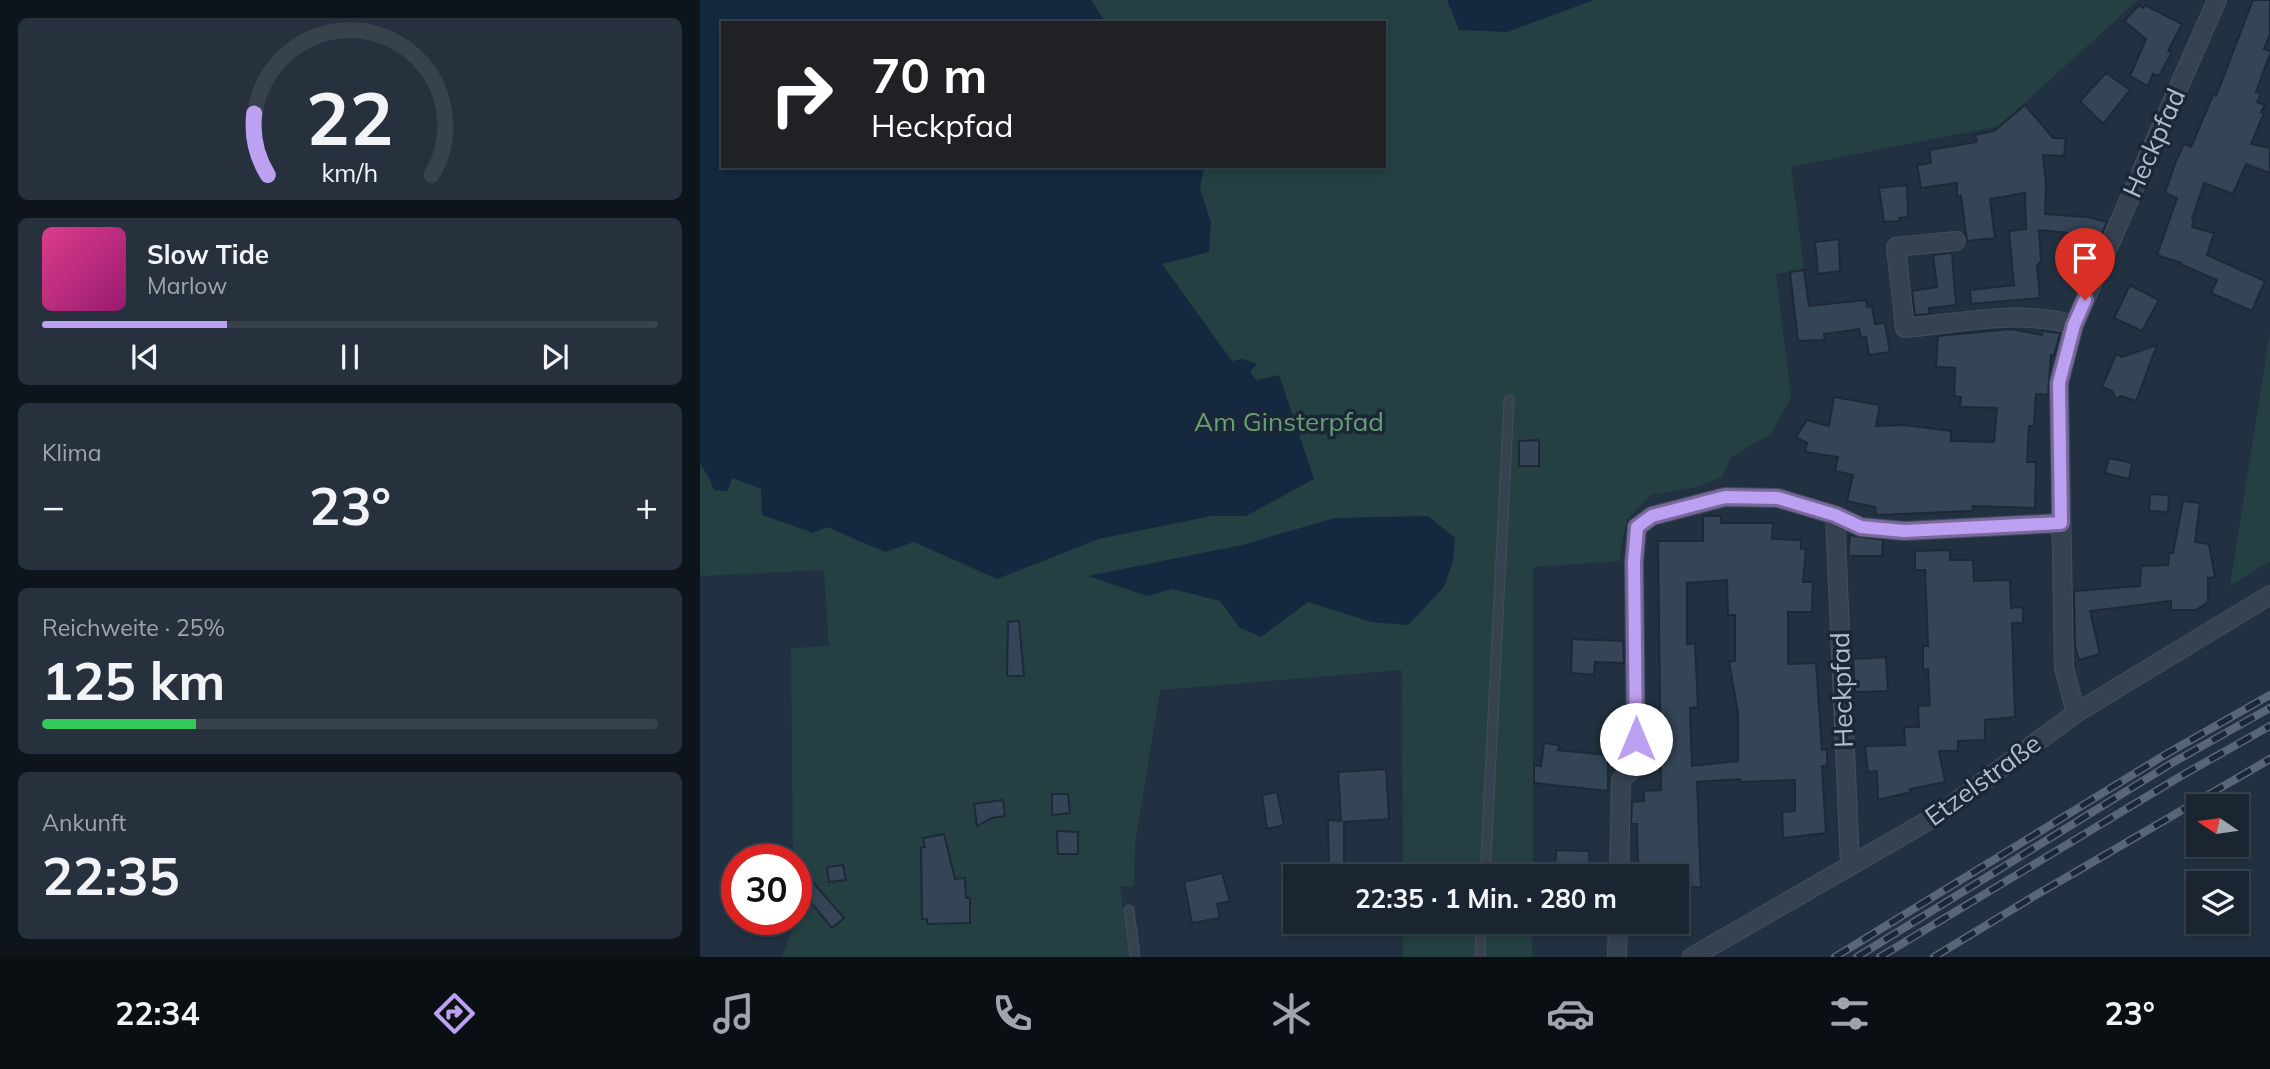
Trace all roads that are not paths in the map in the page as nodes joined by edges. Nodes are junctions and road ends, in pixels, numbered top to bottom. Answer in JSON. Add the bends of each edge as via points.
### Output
{"nodes":[{"id":1,"x":2217,"y":0,"type":"edge"},
{"id":2,"x":1956,"y":241,"type":"dead end"},
{"id":3,"x":2074,"y":325,"type":"junction"},
{"id":4,"x":1509,"y":400,"type":"dead end"},
{"id":5,"x":1835,"y":515,"type":"junction"},
{"id":6,"x":2061,"y":523,"type":"junction"},
{"id":7,"x":2270,"y":595,"type":"edge"},
{"id":8,"x":2076,"y":713,"type":"junction"},
{"id":9,"x":1486,"y":864,"type":"edge"},
{"id":10,"x":1619,"y":864,"type":"edge"},
{"id":11,"x":1850,"y":865,"type":"junction"},
{"id":12,"x":1129,"y":910,"type":"dead end"},
{"id":13,"x":1481,"y":934,"type":"edge"},
{"id":14,"x":1618,"y":934,"type":"edge"},
{"id":15,"x":1135,"y":957,"type":"edge"},
{"id":16,"x":1480,"y":957,"type":"edge"},
{"id":17,"x":1617,"y":957,"type":"edge"},
{"id":18,"x":1692,"y":957,"type":"edge"}],
"edges":[{"from":1,"to":3,"type":"street","name":"Heckpfad"},
{"from":2,"to":3,"type":"street","via":[[1896,247],[1905,328],[2024,317]]},
{"from":3,"to":6,"type":"street","name":"Heckpfad","via":[[2059,383]]},
{"from":4,"to":9,"type":"lane"},
{"from":5,"to":6,"type":"street","via":[[1861,527],[1904,531]]},
{"from":5,"to":10,"type":"street","via":[[1778,498],[1725,497],[1652,516],[1637,527],[1636,766],[1621,780]]},
{"from":5,"to":11,"type":"street","name":"Heckpfad"},
{"from":6,"to":8,"type":"street","name":"Heckpfad","via":[[2064,668]]},
{"from":7,"to":8,"type":"street","name":"Etzelstraße"},
{"from":8,"to":11,"type":"street","name":"Etzelstraße","via":[[1938,815]]},
{"from":11,"to":18,"type":"street","name":"Etzelstraße"},
{"from":12,"to":15,"type":"lane"},
{"from":13,"to":16,"type":"lane"},
{"from":14,"to":17,"type":"street"}]}
